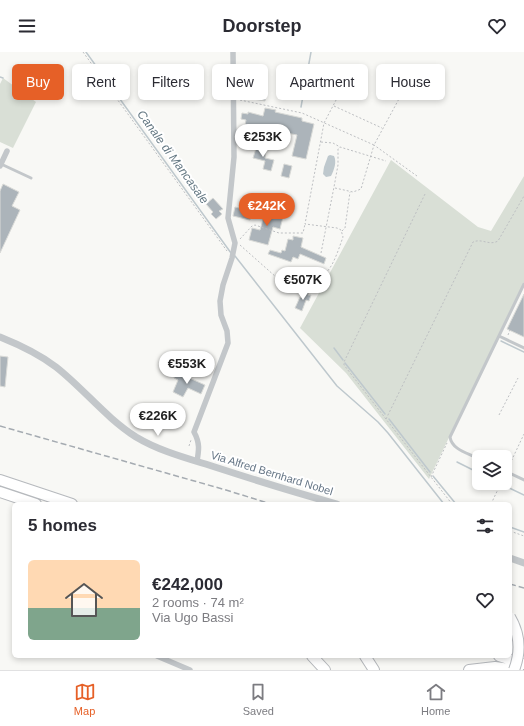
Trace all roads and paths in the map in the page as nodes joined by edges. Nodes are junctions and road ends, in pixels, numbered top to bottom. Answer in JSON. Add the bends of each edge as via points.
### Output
{"nodes":[{"id":1,"x":83,"y":52,"type":"edge"},
{"id":2,"x":233,"y":52,"type":"edge"},
{"id":3,"x":233,"y":64,"type":"edge"},
{"id":4,"x":234,"y":100,"type":"edge"},
{"id":5,"x":239,"y":100,"type":"edge"},
{"id":6,"x":336,"y":100,"type":"edge"},
{"id":7,"x":398,"y":100,"type":"edge"},
{"id":8,"x":333,"y":106,"type":"junction"},
{"id":9,"x":324,"y":123,"type":"junction"},
{"id":10,"x":383,"y":128,"type":"junction"},
{"id":11,"x":320,"y":142,"type":"junction"},
{"id":12,"x":374,"y":145,"type":"junction"},
{"id":13,"x":340,"y":147,"type":"junction"},
{"id":14,"x":7,"y":151,"type":"dead end"},
{"id":15,"x":370,"y":156,"type":"junction"},
{"id":16,"x":386,"y":161,"type":"dead end"},
{"id":17,"x":0,"y":165,"type":"edge"},
{"id":18,"x":417,"y":176,"type":"dead end"},
{"id":19,"x":31,"y":178,"type":"dead end"},
{"id":20,"x":334,"y":187,"type":"junction"},
{"id":21,"x":350,"y":191,"type":"junction"},
{"id":22,"x":425,"y":194,"type":"dead end"},
{"id":23,"x":524,"y":196,"type":"edge"},
{"id":24,"x":305,"y":224,"type":"junction"},
{"id":25,"x":326,"y":227,"type":"junction"},
{"id":26,"x":341,"y":231,"type":"junction"},
{"id":27,"x":234,"y":244,"type":"junction"},
{"id":28,"x":321,"y":253,"type":"dead end"},
{"id":29,"x":232,"y":258,"type":"junction"},
{"id":30,"x":524,"y":284,"type":"edge"},
{"id":31,"x":510,"y":330,"type":"dead end"},
{"id":32,"x":499,"y":336,"type":"junction"},
{"id":33,"x":0,"y":337,"type":"edge"},
{"id":34,"x":506,"y":339,"type":"junction"},
{"id":35,"x":524,"y":348,"type":"edge"},
{"id":36,"x":518,"y":378,"type":"dead end"},
{"id":37,"x":499,"y":415,"type":"dead end"},
{"id":38,"x":386,"y":418,"type":"junction"},
{"id":39,"x":524,"y":434,"type":"edge"},
{"id":40,"x":450,"y":437,"type":"junction"},
{"id":41,"x":472,"y":456,"type":"edge"},
{"id":42,"x":512,"y":459,"type":"edge"},
{"id":43,"x":197,"y":461,"type":"junction"},
{"id":44,"x":512,"y":474,"type":"edge"},
{"id":45,"x":431,"y":476,"type":"junction"},
{"id":46,"x":0,"y":480,"type":"edge"},
{"id":47,"x":524,"y":480,"type":"edge"},
{"id":48,"x":498,"y":490,"type":"edge"},
{"id":49,"x":0,"y":492,"type":"edge"},
{"id":50,"x":30,"y":502,"type":"edge"},
{"id":51,"x":66,"y":502,"type":"edge"},
{"id":52,"x":330,"y":502,"type":"edge"},
{"id":53,"x":450,"y":502,"type":"edge"},
{"id":54,"x":492,"y":502,"type":"edge"},
{"id":55,"x":512,"y":531,"type":"edge"},
{"id":56,"x":524,"y":536,"type":"edge"},
{"id":57,"x":512,"y":559,"type":"edge"},
{"id":58,"x":524,"y":563,"type":"edge"},
{"id":59,"x":512,"y":621,"type":"edge"},
{"id":60,"x":512,"y":640,"type":"edge"},
{"id":61,"x":524,"y":645,"type":"edge"},
{"id":62,"x":512,"y":649,"type":"edge"},
{"id":63,"x":524,"y":653,"type":"edge"},
{"id":64,"x":161,"y":658,"type":"edge"},
{"id":65,"x":314,"y":658,"type":"edge"},
{"id":66,"x":366,"y":658,"type":"edge"},
{"id":67,"x":505,"y":658,"type":"edge"},
{"id":68,"x":524,"y":664,"type":"edge"},
{"id":69,"x":190,"y":670,"type":"edge"},
{"id":70,"x":325,"y":670,"type":"edge"},
{"id":71,"x":374,"y":670,"type":"edge"},
{"id":72,"x":469,"y":670,"type":"edge"},
{"id":73,"x":514,"y":670,"type":"edge"},
{"id":74,"x":518,"y":670,"type":"edge"}],
"edges":[{"from":1,"to":29,"type":"path"},
{"from":2,"to":3,"type":"street"},
{"from":4,"to":27,"type":"street","via":[[234,157],[228,218]]},
{"from":5,"to":9,"type":"path","via":[[302,113]]},
{"from":6,"to":8,"type":"path"},
{"from":7,"to":10,"type":"path"},
{"from":8,"to":9,"type":"path"},
{"from":8,"to":10,"type":"path"},
{"from":9,"to":11,"type":"path"},
{"from":9,"to":12,"type":"path"},
{"from":10,"to":12,"type":"path"},
{"from":11,"to":13,"type":"path","via":[[333,143]]},
{"from":11,"to":24,"type":"path"},
{"from":12,"to":15,"type":"path"},
{"from":12,"to":18,"type":"path"},
{"from":13,"to":15,"type":"path"},
{"from":13,"to":20,"type":"path"},
{"from":14,"to":17,"type":"street"},
{"from":15,"to":16,"type":"path"},
{"from":15,"to":21,"type":"path","via":[[361,189],[356,192]]},
{"from":17,"to":19,"type":"lane"},
{"from":20,"to":21,"type":"path"},
{"from":20,"to":25,"type":"path"},
{"from":21,"to":26,"type":"path","via":[[345,228]]},
{"from":22,"to":38,"type":"path","via":[[344,362]]},
{"from":23,"to":38,"type":"path","via":[[498,241],[493,244],[482,240],[473,242]]},
{"from":24,"to":25,"type":"path"},
{"from":24,"to":27,"type":"path","via":[[303,233],[279,233],[255,225]]},
{"from":25,"to":26,"type":"path"},
{"from":25,"to":28,"type":"path"},
{"from":26,"to":27,"type":"path","via":[[343,237],[332,265],[323,274],[304,269],[284,278],[276,277],[243,248]]},
{"from":27,"to":29,"type":"street"},
{"from":29,"to":43,"type":"street","via":[[220,301],[228,343],[194,432],[199,446]]},
{"from":30,"to":32,"type":"lane"},
{"from":31,"to":34,"type":"path"},
{"from":32,"to":34,"type":"lane"},
{"from":32,"to":40,"type":"lane"},
{"from":33,"to":43,"type":"street","name":"Via Alfred Bernhard Nobel","via":[[50,363],[112,419],[136,436],[165,451]]},
{"from":34,"to":35,"type":"lane"},
{"from":36,"to":37,"type":"path"},
{"from":38,"to":45,"type":"path"},
{"from":39,"to":42,"type":"path"},
{"from":40,"to":41,"type":"lane","via":[[454,447]]},
{"from":40,"to":45,"type":"path"},
{"from":43,"to":52,"type":"street","name":"Via Alfred Bernhard Nobel"},
{"from":44,"to":47,"type":"lane"},
{"from":45,"to":53,"type":"path"},
{"from":46,"to":51,"type":"highway"},
{"from":48,"to":54,"type":"path"},
{"from":49,"to":50,"type":"highway"},
{"from":55,"to":56,"type":"path"},
{"from":57,"to":58,"type":"street"},
{"from":59,"to":73,"type":"highway","bridge":true,"via":[[519,645]]},
{"from":60,"to":61,"type":"highway"},
{"from":62,"to":63,"type":"highway"},
{"from":64,"to":69,"type":"street"},
{"from":65,"to":70,"type":"highway"},
{"from":66,"to":71,"type":"highway"},
{"from":67,"to":68,"type":"highway"},
{"from":72,"to":74,"type":"highway"}]}
